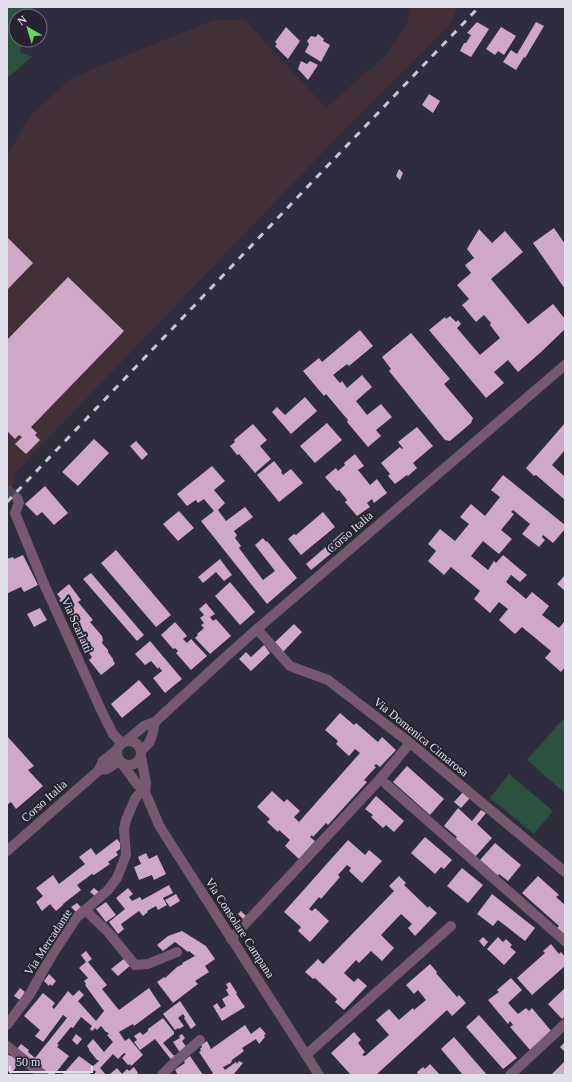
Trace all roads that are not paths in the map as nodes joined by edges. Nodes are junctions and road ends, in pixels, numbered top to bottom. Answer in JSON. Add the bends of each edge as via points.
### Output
{"nodes":[{"id":1,"x":565,"y":365,"type":"edge"},
{"id":2,"x":17,"y":498,"type":"dead end"},
{"id":3,"x":257,"y":629,"type":"junction"},
{"id":4,"x":155,"y":722,"type":"junction"},
{"id":5,"x":410,"y":743,"type":"junction"},
{"id":6,"x":121,"y":745,"type":"junction"},
{"id":7,"x":141,"y":754,"type":"junction"},
{"id":8,"x":121,"y":763,"type":"junction"},
{"id":9,"x":100,"y":770,"type":"junction"},
{"id":10,"x":386,"y":784,"type":"dead end"},
{"id":11,"x":145,"y":792,"type":"junction"},
{"id":12,"x":7,"y":851,"type":"edge"},
{"id":13,"x":565,"y":872,"type":"edge"},
{"id":14,"x":85,"y":910,"type":"junction"},
{"id":15,"x":451,"y":926,"type":"dead end"},
{"id":16,"x":231,"y":939,"type":"junction"},
{"id":17,"x":565,"y":941,"type":"edge"},
{"id":18,"x":177,"y":952,"type":"dead end"},
{"id":19,"x":7,"y":1024,"type":"edge"},
{"id":20,"x":565,"y":1024,"type":"edge"},
{"id":21,"x":200,"y":1040,"type":"dead end"},
{"id":22,"x":7,"y":1046,"type":"edge"},
{"id":23,"x":306,"y":1055,"type":"junction"},
{"id":24,"x":43,"y":1075,"type":"edge"},
{"id":25,"x":162,"y":1075,"type":"edge"},
{"id":26,"x":319,"y":1075,"type":"edge"},
{"id":27,"x":510,"y":1075,"type":"edge"}],
"edges":[{"from":1,"to":3,"type":"street","name":"Corso Italia"},
{"from":2,"to":6,"type":"street","name":"Via Scarlatti","via":[[19,503],[15,513],[44,584],[102,712]]},
{"from":3,"to":4,"type":"street","name":"Corso Italia"},
{"from":3,"to":5,"type":"street","name":"Via Domenica Cimarosa","via":[[290,666],[328,680]]},
{"from":4,"to":6,"type":"street","name":"Corso Italia","via":[[144,726]]},
{"from":4,"to":7,"type":"street","via":[[152,736]]},
{"from":5,"to":13,"type":"street","name":"Via Domenica Cimarosa"},
{"from":5,"to":16,"type":"street","via":[[381,778]]},
{"from":6,"to":7,"type":"street","via":[[134,742],[140,747]]},
{"from":6,"to":8,"type":"street","via":[[117,758]]},
{"from":6,"to":9,"type":"street","name":"Corso Italia","via":[[103,761]]},
{"from":7,"to":8,"type":"street","via":[[134,765]]},
{"from":7,"to":11,"type":"street","name":"Via Consolare Campana"},
{"from":8,"to":9,"type":"street","name":"Corso Italia"},
{"from":8,"to":11,"type":"street","name":"Via Consolare Campana"},
{"from":9,"to":12,"type":"street","name":"Corso Italia"},
{"from":10,"to":17,"type":"street"},
{"from":11,"to":14,"type":"street","name":"Via Mercadante","via":[[135,798],[126,820],[126,855],[117,878],[108,890]]},
{"from":11,"to":16,"type":"street","name":"Via Consolare Campana","via":[[159,825]]},
{"from":14,"to":18,"type":"street","via":[[136,965],[148,964]]},
{"from":14,"to":19,"type":"street","name":"Via Mercadante","via":[[77,917],[30,994]]},
{"from":15,"to":23,"type":"street"},
{"from":16,"to":23,"type":"street","name":"Via Consolare Campana"},
{"from":20,"to":27,"type":"street"},
{"from":21,"to":25,"type":"street"},
{"from":22,"to":24,"type":"street"},
{"from":23,"to":26,"type":"street","name":"Via Consolare Campana"}]}
